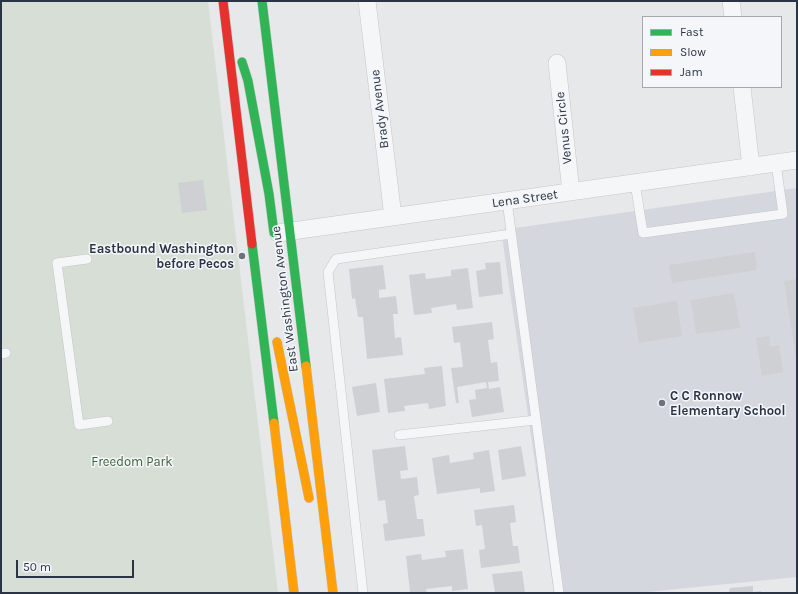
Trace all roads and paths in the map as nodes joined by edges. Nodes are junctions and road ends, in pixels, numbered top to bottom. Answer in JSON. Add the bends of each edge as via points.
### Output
{"nodes":[{"id":1,"x":223,"y":1,"type":"edge"},
{"id":2,"x":262,"y":1,"type":"edge"},
{"id":3,"x":368,"y":1,"type":"edge"},
{"id":4,"x":731,"y":1,"type":"edge"},
{"id":5,"x":733,"y":16,"type":"edge"},
{"id":6,"x":557,"y":63,"type":"dead end"},
{"id":7,"x":742,"y":88,"type":"edge"},
{"id":8,"x":797,"y":160,"type":"edge"},
{"id":9,"x":776,"y":163,"type":"junction"},
{"id":10,"x":751,"y":167,"type":"junction"},
{"id":11,"x":635,"y":183,"type":"junction"},
{"id":12,"x":571,"y":192,"type":"junction"},
{"id":13,"x":507,"y":201,"type":"junction"},
{"id":14,"x":393,"y":217,"type":"junction"},
{"id":15,"x":282,"y":232,"type":"junction"},
{"id":16,"x":512,"y":234,"type":"junction"},
{"id":17,"x":252,"y":236,"type":"junction"},
{"id":18,"x":87,"y":259,"type":"dead end"},
{"id":19,"x":262,"y":319,"type":"junction"},
{"id":20,"x":536,"y":420,"type":"junction"},
{"id":21,"x":108,"y":421,"type":"dead end"},
{"id":22,"x":399,"y":435,"type":"dead end"},
{"id":23,"x":328,"y":552,"type":"junction"},
{"id":24,"x":294,"y":593,"type":"edge"},
{"id":25,"x":333,"y":593,"type":"edge"},
{"id":26,"x":364,"y":593,"type":"edge"},
{"id":27,"x":559,"y":593,"type":"edge"}],
"edges":[{"from":1,"to":15,"type":"main road","via":[[249,88],[269,194]]},
{"from":1,"to":17,"type":"main road","name":"East Washington Avenue"},
{"from":2,"to":15,"type":"main road","name":"East Washington Avenue"},
{"from":3,"to":14,"type":"street","name":"Brady Avenue"},
{"from":4,"to":5,"type":"street"},
{"from":6,"to":12,"type":"street","name":"Venus Circle"},
{"from":7,"to":10,"type":"street"},
{"from":8,"to":9,"type":"street","name":"Lena Street"},
{"from":9,"to":10,"type":"street","name":"Lena Street"},
{"from":9,"to":11,"type":"lane","via":[[783,214],[643,233]]},
{"from":10,"to":11,"type":"street","name":"Lena Street"},
{"from":11,"to":12,"type":"street","name":"Lena Street"},
{"from":12,"to":13,"type":"street","name":"Lena Street"},
{"from":13,"to":14,"type":"street","name":"Lena Street"},
{"from":13,"to":16,"type":"lane"},
{"from":14,"to":15,"type":"street","name":"Lena Street"},
{"from":15,"to":17,"type":"street","name":"Lena Street"},
{"from":15,"to":23,"type":"main road","name":"East Washington Avenue"},
{"from":16,"to":20,"type":"lane"},
{"from":16,"to":26,"type":"lane","via":[[336,259],[328,272]]},
{"from":17,"to":19,"type":"main road","name":"East Washington Avenue"},
{"from":18,"to":21,"type":"lane","via":[[57,263],[79,425]]},
{"from":19,"to":23,"type":"main road","via":[[267,320],[274,330],[308,494]]},
{"from":19,"to":24,"type":"main road","name":"East Washington Avenue"},
{"from":20,"to":22,"type":"lane"},
{"from":20,"to":27,"type":"lane"},
{"from":23,"to":25,"type":"main road","name":"East Washington Avenue"}]}
